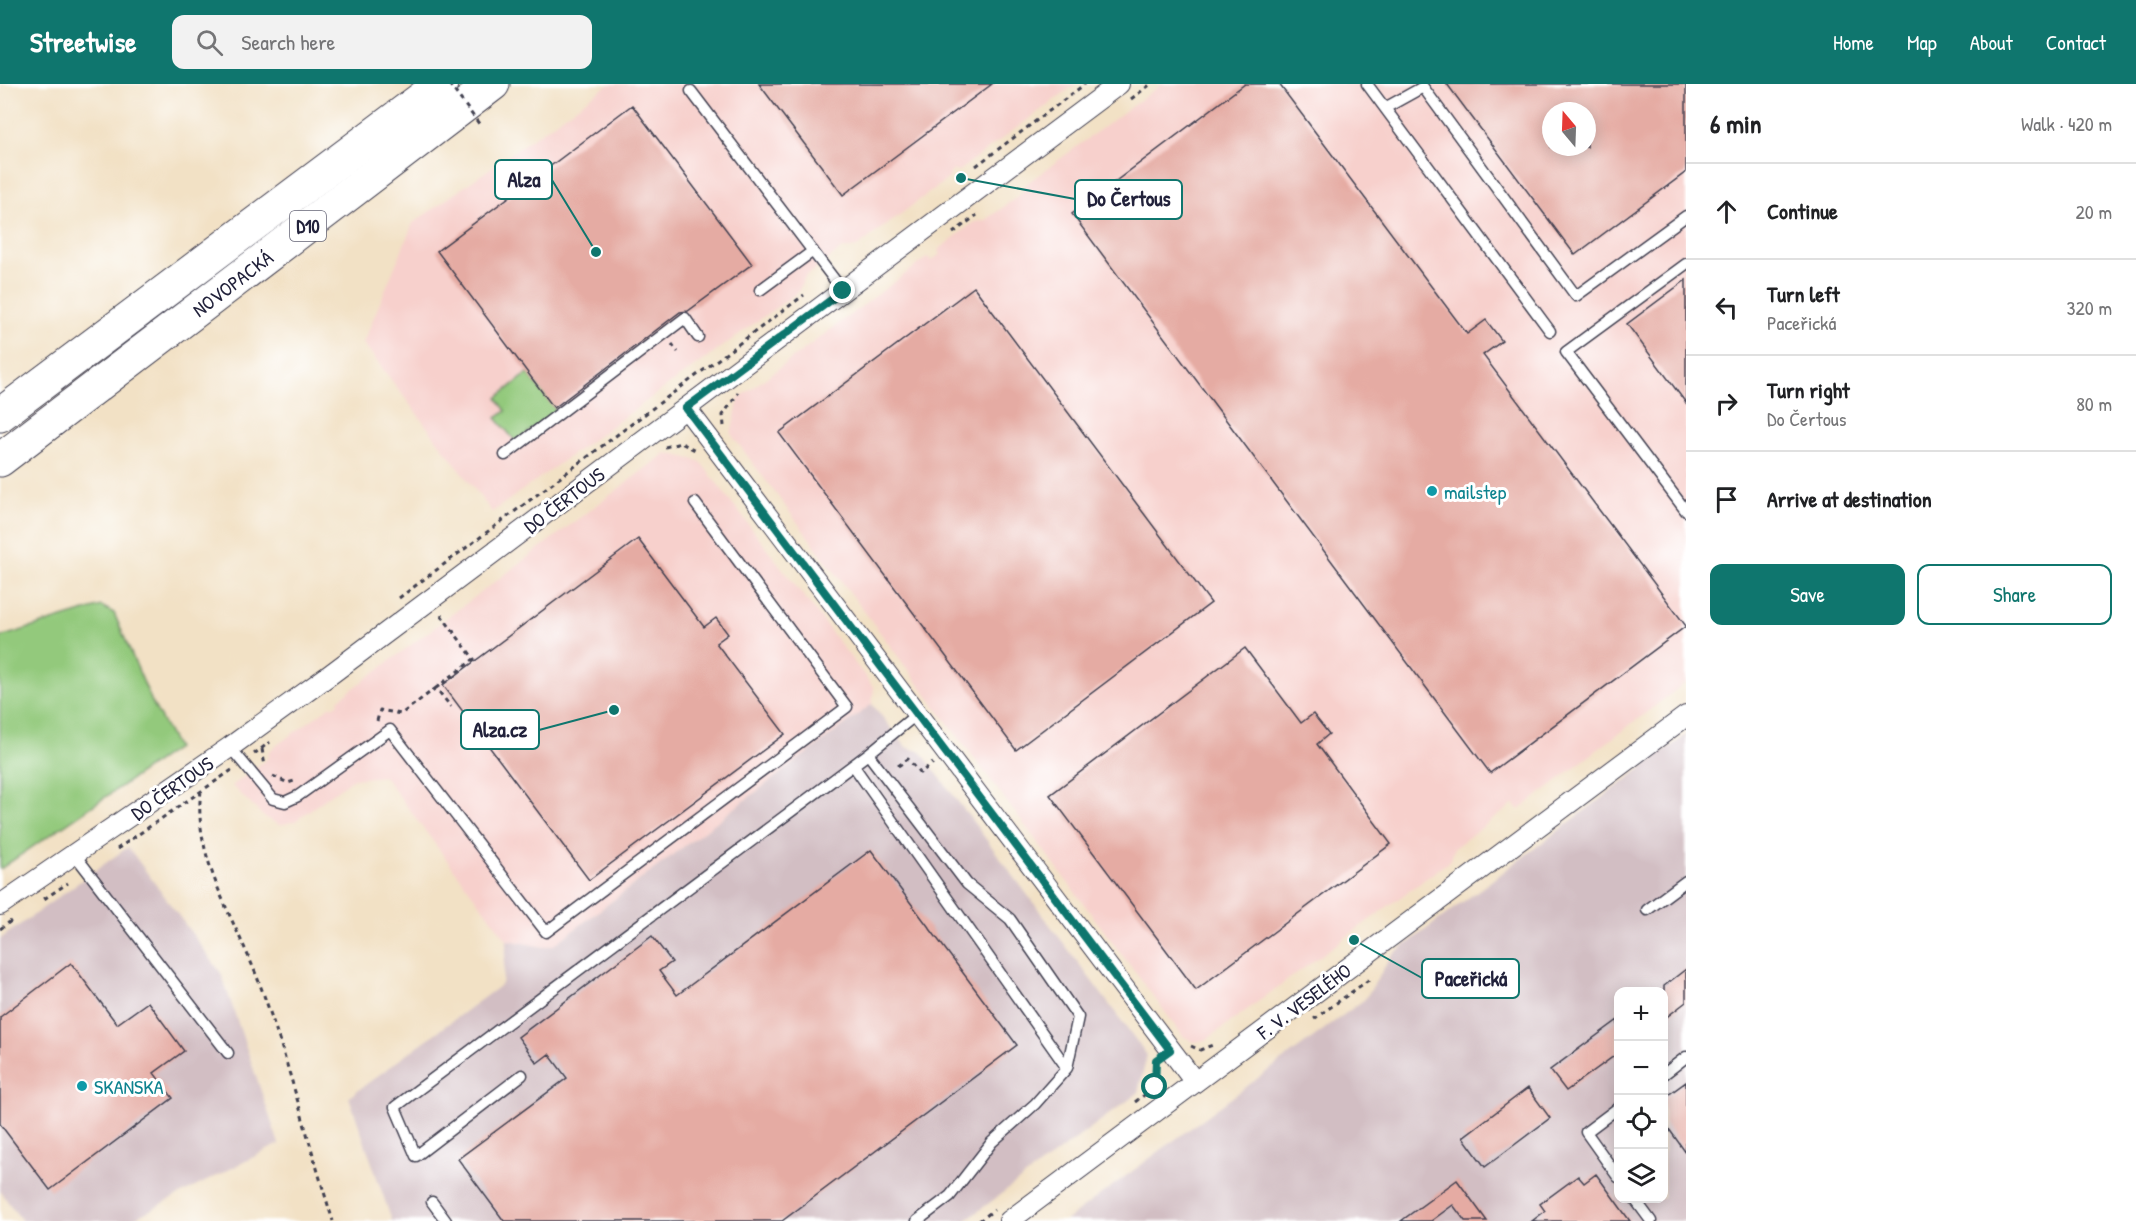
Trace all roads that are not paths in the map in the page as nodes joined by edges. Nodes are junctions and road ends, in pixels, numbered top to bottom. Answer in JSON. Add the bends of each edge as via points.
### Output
{"nodes":[{"id":1,"x":441,"y":84,"type":"edge"},
{"id":2,"x":493,"y":84,"type":"edge"},
{"id":3,"x":1367,"y":84,"type":"edge"},
{"id":4,"x":691,"y":91,"type":"dead end"},
{"id":5,"x":1125,"y":91,"type":"edge"},
{"id":6,"x":1385,"y":108,"type":"junction"},
{"id":7,"x":1686,"y":216,"type":"edge"},
{"id":8,"x":813,"y":251,"type":"junction"},
{"id":9,"x":1686,"y":264,"type":"edge"},
{"id":10,"x":760,"y":290,"type":"dead end"},
{"id":11,"x":843,"y":291,"type":"junction"},
{"id":12,"x":1550,"y":331,"type":"dead end"},
{"id":13,"x":698,"y":337,"type":"dead end"},
{"id":14,"x":686,"y":408,"type":"junction"},
{"id":15,"x":0,"y":415,"type":"edge"},
{"id":16,"x":505,"y":455,"type":"dead end"},
{"id":17,"x":0,"y":460,"type":"edge"},
{"id":18,"x":695,"y":503,"type":"dead end"},
{"id":19,"x":1686,"y":511,"type":"edge"},
{"id":20,"x":917,"y":714,"type":"junction"},
{"id":21,"x":1686,"y":716,"type":"edge"},
{"id":22,"x":230,"y":747,"type":"junction"},
{"id":23,"x":868,"y":754,"type":"junction"},
{"id":24,"x":853,"y":765,"type":"junction"},
{"id":25,"x":75,"y":855,"type":"junction"},
{"id":26,"x":1686,"y":881,"type":"edge"},
{"id":27,"x":0,"y":905,"type":"edge"},
{"id":28,"x":1647,"y":910,"type":"dead end"},
{"id":29,"x":228,"y":1053,"type":"dead end"},
{"id":30,"x":1686,"y":1057,"type":"edge"},
{"id":31,"x":1067,"y":1068,"type":"junction"},
{"id":32,"x":1668,"y":1071,"type":"edge"},
{"id":33,"x":522,"y":1074,"type":"dead end"},
{"id":34,"x":1194,"y":1082,"type":"junction"},
{"id":35,"x":1614,"y":1111,"type":"edge"},
{"id":36,"x":1614,"y":1171,"type":"edge"},
{"id":37,"x":432,"y":1202,"type":"dead end"},
{"id":38,"x":1638,"y":1203,"type":"edge"},
{"id":39,"x":1004,"y":1214,"type":"edge"},
{"id":40,"x":446,"y":1221,"type":"edge"},
{"id":41,"x":917,"y":1221,"type":"edge"},
{"id":42,"x":1651,"y":1221,"type":"edge"}],
"edges":[{"from":1,"to":15,"type":"highway","name":"NOVOPACKÁ","number":"D10"},
{"from":2,"to":17,"type":"highway","name":"NOVOPACKÁ","number":"D10"},
{"from":3,"to":6,"type":"lane"},
{"from":4,"to":8,"type":"lane"},
{"from":5,"to":11,"type":"street","name":"DO ČERTOUS"},
{"from":6,"to":7,"type":"lane","via":[[1423,87],[1576,296]]},
{"from":6,"to":12,"type":"lane"},
{"from":8,"to":10,"type":"lane"},
{"from":8,"to":11,"type":"lane"},
{"from":9,"to":19,"type":"lane","via":[[1566,352]]},
{"from":11,"to":14,"type":"street","name":"DO ČERTOUS"},
{"from":13,"to":16,"type":"lane","via":[[685,318]]},
{"from":14,"to":20,"type":"street"},
{"from":14,"to":22,"type":"street","name":"DO ČERTOUS"},
{"from":18,"to":22,"type":"lane","via":[[847,706],[546,932],[390,730],[285,802],[273,799]]},
{"from":20,"to":23,"type":"lane"},
{"from":20,"to":34,"type":"street"},
{"from":21,"to":34,"type":"street","name":"F. V. VESELÉHO"},
{"from":22,"to":25,"type":"street","name":"DO ČERTOUS"},
{"from":23,"to":24,"type":"lane"},
{"from":23,"to":31,"type":"lane","via":[[968,884],[1010,919],[1078,1017]]},
{"from":24,"to":31,"type":"lane"},
{"from":24,"to":33,"type":"lane","via":[[395,1107],[416,1156]]},
{"from":25,"to":27,"type":"street","name":"DO ČERTOUS"},
{"from":25,"to":29,"type":"lane"},
{"from":26,"to":28,"type":"lane"},
{"from":30,"to":32,"type":"lane"},
{"from":31,"to":41,"type":"lane","via":[[1035,1104],[992,1142],[950,1196]]},
{"from":34,"to":39,"type":"street","name":"F. V. VESELÉHO"},
{"from":35,"to":36,"type":"lane","via":[[1586,1132]]},
{"from":37,"to":40,"type":"lane"},
{"from":38,"to":42,"type":"lane"}]}
